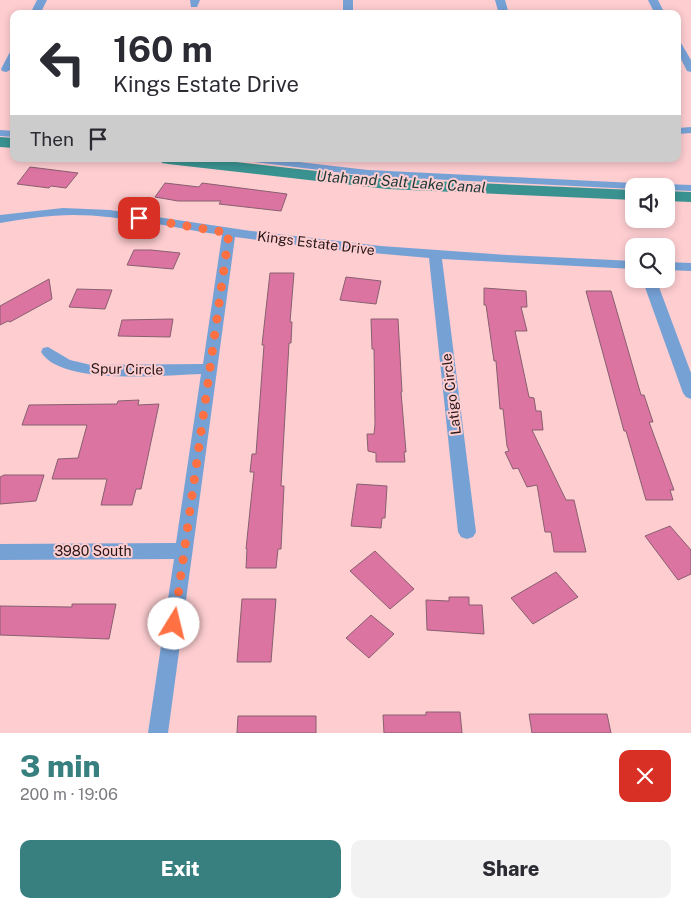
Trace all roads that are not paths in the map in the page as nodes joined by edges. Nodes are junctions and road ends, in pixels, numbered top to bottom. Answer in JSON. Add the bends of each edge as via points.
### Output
{"nodes":[{"id":1,"x":681,"y":51,"type":"edge"},
{"id":2,"x":691,"y":69,"type":"edge"},
{"id":3,"x":278,"y":162,"type":"edge"},
{"id":4,"x":625,"y":186,"type":"edge"},
{"id":5,"x":675,"y":187,"type":"edge"},
{"id":6,"x":691,"y":188,"type":"edge"},
{"id":7,"x":0,"y":219,"type":"edge"},
{"id":8,"x":229,"y":233,"type":"junction"},
{"id":9,"x":435,"y":256,"type":"junction"},
{"id":10,"x":625,"y":265,"type":"edge"},
{"id":11,"x":675,"y":266,"type":"edge"},
{"id":12,"x":691,"y":267,"type":"edge"},
{"id":13,"x":652,"y":288,"type":"edge"},
{"id":14,"x":48,"y":352,"type":"dead end"},
{"id":15,"x":211,"y":369,"type":"junction"},
{"id":16,"x":691,"y":393,"type":"edge"},
{"id":17,"x":467,"y":532,"type":"dead end"},
{"id":18,"x":185,"y":551,"type":"junction"},
{"id":19,"x":0,"y":552,"type":"edge"},
{"id":20,"x":158,"y":733,"type":"edge"}],
"edges":[{"from":1,"to":2,"type":"street"},
{"from":3,"to":4,"type":"lane","via":[[368,173]]},
{"from":5,"to":6,"type":"lane"},
{"from":7,"to":8,"type":"street","name":"Kings Estate Drive","via":[[73,211],[108,213]]},
{"from":8,"to":9,"type":"street","name":"Kings Estate Drive"},
{"from":8,"to":15,"type":"street"},
{"from":9,"to":10,"type":"street","name":"Kings Estate Drive"},
{"from":9,"to":17,"type":"street","name":"Latigo Circle"},
{"from":11,"to":12,"type":"street"},
{"from":13,"to":16,"type":"street"},
{"from":14,"to":15,"type":"street","name":"Spur Circle","via":[[65,364],[91,370]]},
{"from":15,"to":18,"type":"street"},
{"from":18,"to":19,"type":"street","name":"3980 South"},
{"from":18,"to":20,"type":"street"}]}
